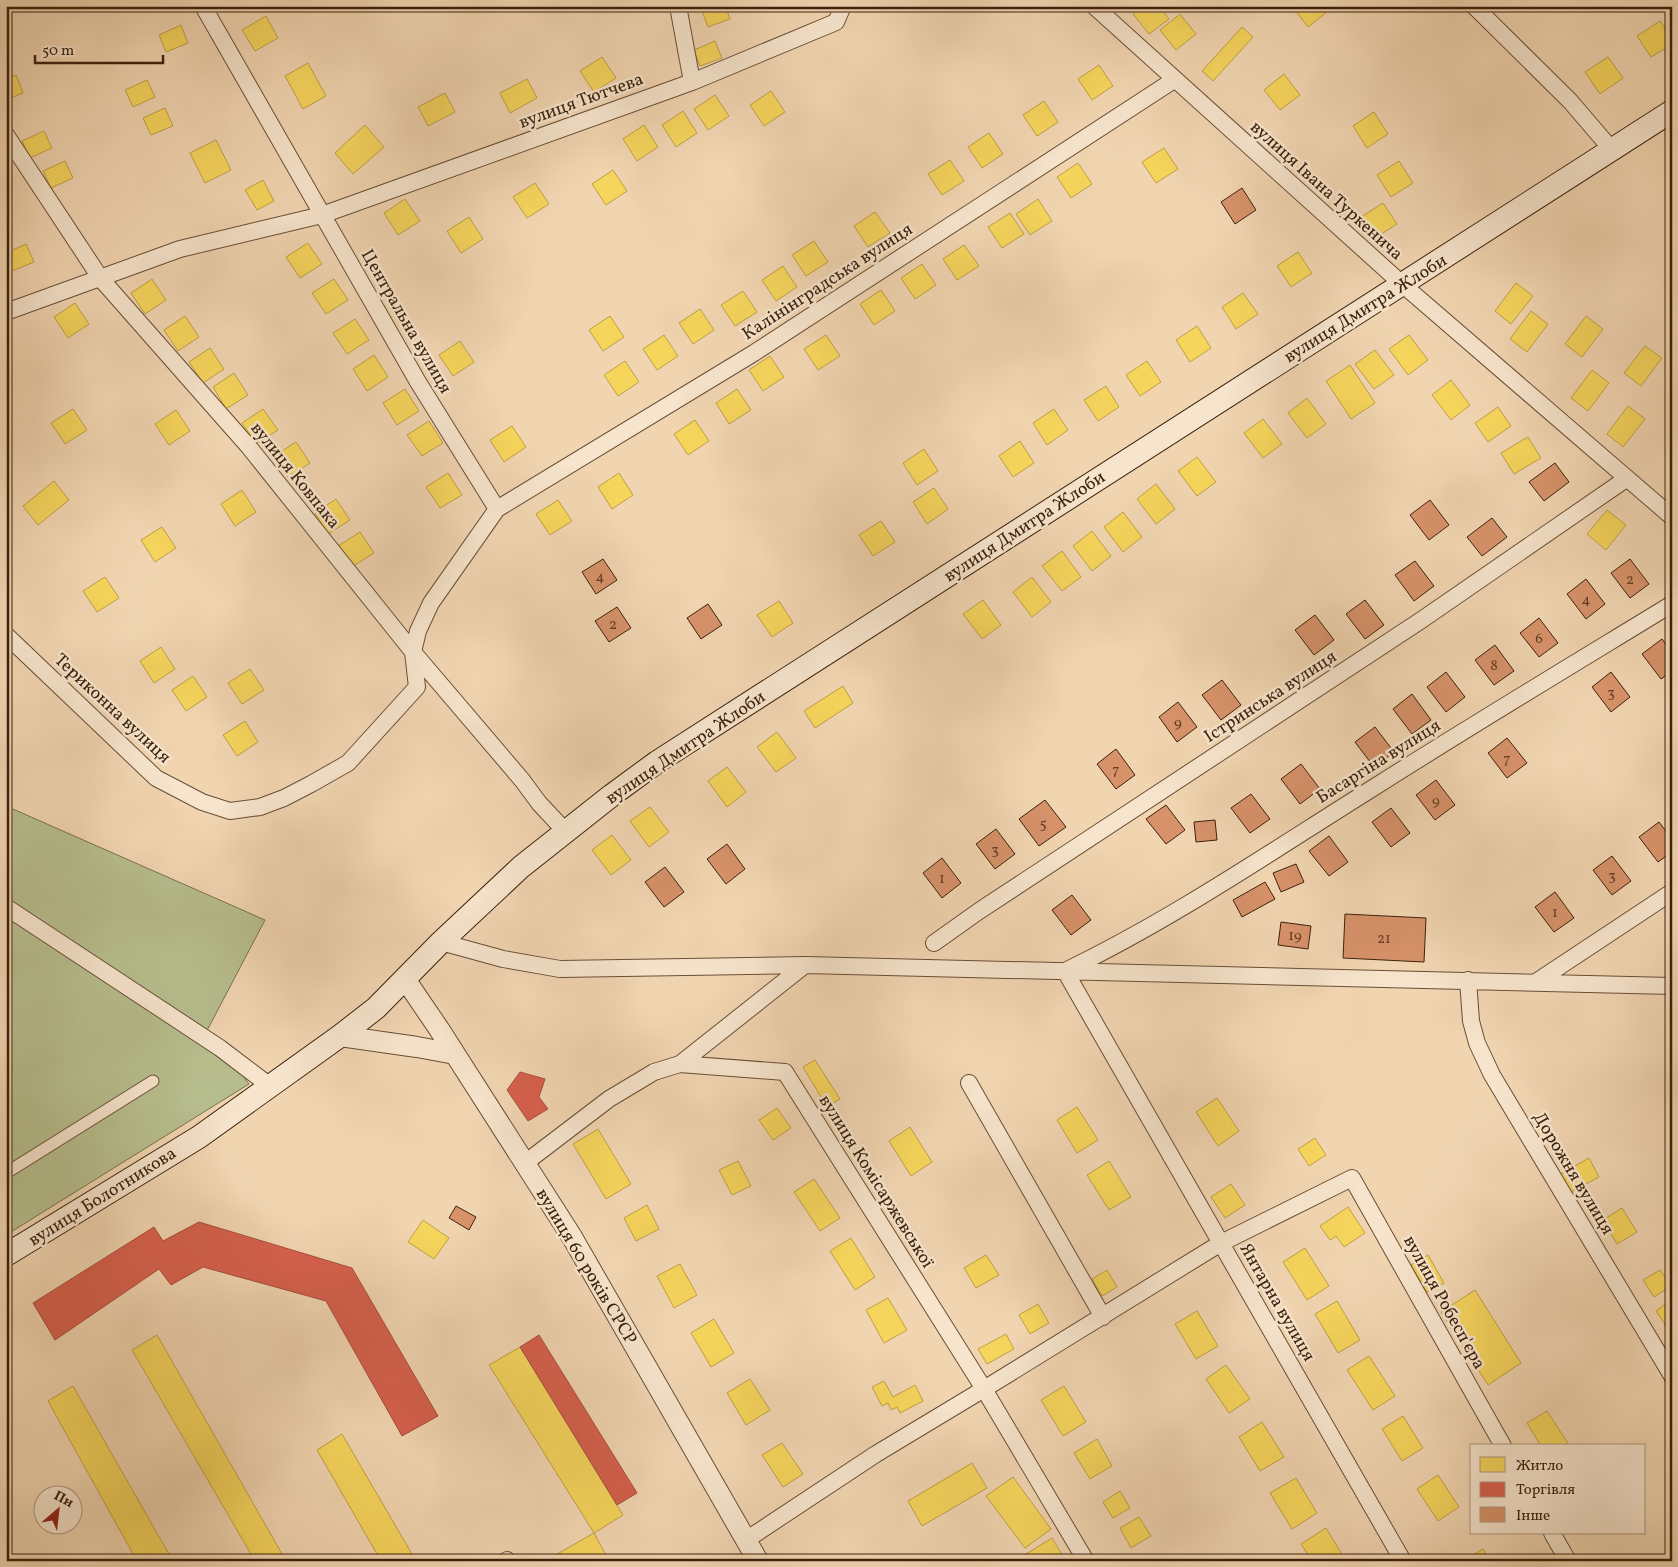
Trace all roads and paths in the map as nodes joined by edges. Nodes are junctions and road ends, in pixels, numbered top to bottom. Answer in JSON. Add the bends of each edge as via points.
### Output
{"nodes":[{"id":1,"x":203,"y":6,"type":"edge"},
{"id":2,"x":678,"y":6,"type":"edge"},
{"id":3,"x":843,"y":6,"type":"edge"},
{"id":4,"x":1094,"y":6,"type":"edge"},
{"id":5,"x":1474,"y":6,"type":"edge"},
{"id":6,"x":1174,"y":80,"type":"junction"},
{"id":7,"x":692,"y":82,"type":"junction"},
{"id":8,"x":1672,"y":111,"type":"edge"},
{"id":9,"x":6,"y":135,"type":"edge"},
{"id":10,"x":1612,"y":150,"type":"junction"},
{"id":11,"x":322,"y":216,"type":"junction"},
{"id":12,"x":101,"y":278,"type":"junction"},
{"id":13,"x":1402,"y":284,"type":"junction"},
{"id":14,"x":6,"y":312,"type":"edge"},
{"id":15,"x":1626,"y":479,"type":"junction"},
{"id":16,"x":497,"y":509,"type":"junction"},
{"id":17,"x":1672,"y":517,"type":"edge"},
{"id":18,"x":1672,"y":604,"type":"edge"},
{"id":19,"x":6,"y":635,"type":"edge"},
{"id":20,"x":413,"y":652,"type":"junction"},
{"id":21,"x":566,"y":832,"type":"junction"},
{"id":22,"x":1672,"y":892,"type":"edge"},
{"id":23,"x":6,"y":907,"type":"edge"},
{"id":24,"x":441,"y":942,"type":"junction"},
{"id":25,"x":934,"y":942,"type":"dead end"},
{"id":26,"x":805,"y":965,"type":"junction"},
{"id":27,"x":1065,"y":971,"type":"junction"},
{"id":28,"x":405,"y":979,"type":"junction"},
{"id":29,"x":1468,"y":980,"type":"junction"},
{"id":30,"x":1536,"y":982,"type":"junction"},
{"id":31,"x":1672,"y":986,"type":"edge"},
{"id":32,"x":340,"y":1036,"type":"junction"},
{"id":33,"x":455,"y":1054,"type":"junction"},
{"id":34,"x":680,"y":1064,"type":"junction"},
{"id":35,"x":153,"y":1081,"type":"dead end"},
{"id":36,"x":969,"y":1083,"type":"dead end"},
{"id":37,"x":270,"y":1086,"type":"junction"},
{"id":38,"x":525,"y":1163,"type":"junction"},
{"id":39,"x":6,"y":1172,"type":"edge"},
{"id":40,"x":1221,"y":1243,"type":"junction"},
{"id":41,"x":6,"y":1255,"type":"edge"},
{"id":42,"x":1103,"y":1317,"type":"junction"},
{"id":43,"x":1672,"y":1376,"type":"edge"},
{"id":44,"x":984,"y":1390,"type":"junction"},
{"id":45,"x":1502,"y":1444,"type":"edge"},
{"id":46,"x":1553,"y":1534,"type":"edge"},
{"id":47,"x":746,"y":1540,"type":"junction"},
{"id":48,"x":758,"y":1561,"type":"edge"},
{"id":49,"x":1086,"y":1561,"type":"edge"},
{"id":50,"x":1403,"y":1561,"type":"edge"},
{"id":51,"x":1568,"y":1561,"type":"edge"}],
"edges":[{"from":1,"to":11,"type":"street","name":"Центральна вулиця"},
{"from":2,"to":7,"type":"street"},
{"from":3,"to":7,"type":"street","name":"вулиця Тютчева","via":[[836,22]]},
{"from":4,"to":6,"type":"street","name":"вулиця Івана Туркенича"},
{"from":5,"to":10,"type":"street","via":[[1570,101]]},
{"from":6,"to":13,"type":"street","name":"вулиця Івана Туркенича"},
{"from":6,"to":16,"type":"street","name":"Калінінградська вулиця","via":[[754,353]]},
{"from":7,"to":11,"type":"street","name":"вулиця Тютчева"},
{"from":8,"to":10,"type":"main road","name":"вулиця Дмитра Жлоби"},
{"from":9,"to":12,"type":"street","name":"вулиця Ковпака"},
{"from":10,"to":13,"type":"main road","name":"вулиця Дмитра Жлоби"},
{"from":11,"to":12,"type":"street","name":"вулиця Тютчева","via":[[180,250]]},
{"from":11,"to":16,"type":"street","name":"Центральна вулиця","via":[[418,382]]},
{"from":12,"to":14,"type":"street","name":"вулиця Тютчева"},
{"from":12,"to":20,"type":"street","name":"вулиця Ковпака","via":[[249,447]]},
{"from":13,"to":15,"type":"street","name":"вулиця Івана Туркенича"},
{"from":13,"to":21,"type":"main road","name":"вулиця Дмитра Жлоби","via":[[657,762]]},
{"from":15,"to":17,"type":"street","name":"вулиця Івана Туркенича"},
{"from":15,"to":25,"type":"street","name":"Істринська вулиця","via":[[1420,621]]},
{"from":16,"to":20,"type":"street","via":[[431,603],[418,631]]},
{"from":18,"to":27,"type":"street","name":"Басаргіна вулиця","via":[[1237,874]]},
{"from":19,"to":20,"type":"street","name":"Териконна вулиця","via":[[156,778],[202,802],[230,811],[260,807],[284,798],[348,763],[417,686]]},
{"from":20,"to":21,"type":"street","name":"вулиця Ковпака"},
{"from":21,"to":24,"type":"main road","name":"вулиця Дмитра Жлоби","via":[[521,867]]},
{"from":22,"to":30,"type":"street"},
{"from":23,"to":37,"type":"street","via":[[220,1048]]},
{"from":24,"to":26,"type":"street","via":[[503,959],[560,969]]},
{"from":24,"to":28,"type":"main road","name":"вулиця Дмитра Жлоби"},
{"from":26,"to":27,"type":"street"},
{"from":26,"to":34,"type":"street"},
{"from":27,"to":29,"type":"street"},
{"from":27,"to":40,"type":"street","name":"Янтарна вулиця"},
{"from":28,"to":32,"type":"main road","name":"вулиця Дмитра Жлоби","via":[[376,1008]]},
{"from":28,"to":33,"type":"street","name":"вулиця 60 років СРСР"},
{"from":29,"to":30,"type":"street"},
{"from":29,"to":43,"type":"street","name":"Дорожня вулиця","via":[[1471,1021],[1492,1075]]},
{"from":30,"to":31,"type":"street"},
{"from":32,"to":33,"type":"street"},
{"from":32,"to":37,"type":"main road","name":"вулиця Дмитра Жлоби"},
{"from":33,"to":38,"type":"street","name":"вулиця 60 років СРСР"},
{"from":34,"to":38,"type":"street","name":"вулиця Комісаржевської","via":[[654,1072],[609,1099]]},
{"from":34,"to":44,"type":"street","name":"вулиця Комісаржевської","via":[[784,1072]]},
{"from":35,"to":39,"type":"street"},
{"from":36,"to":42,"type":"street"},
{"from":37,"to":41,"type":"main road","name":"вулиця Болотникова","via":[[198,1137]]},
{"from":38,"to":47,"type":"street","name":"вулиця 60 років СРСР","via":[[572,1237]]},
{"from":40,"to":42,"type":"street"},
{"from":40,"to":45,"type":"street","name":"вулиця Робесп'єра","via":[[1352,1178]]},
{"from":40,"to":50,"type":"street","name":"Янтарна вулиця"},
{"from":42,"to":44,"type":"street"},
{"from":44,"to":47,"type":"street","via":[[876,1454]]},
{"from":44,"to":49,"type":"street","name":"вулиця Комісаржевської"},
{"from":46,"to":51,"type":"street"},
{"from":47,"to":48,"type":"street","name":"вулиця 60 років СРСР"}]}
